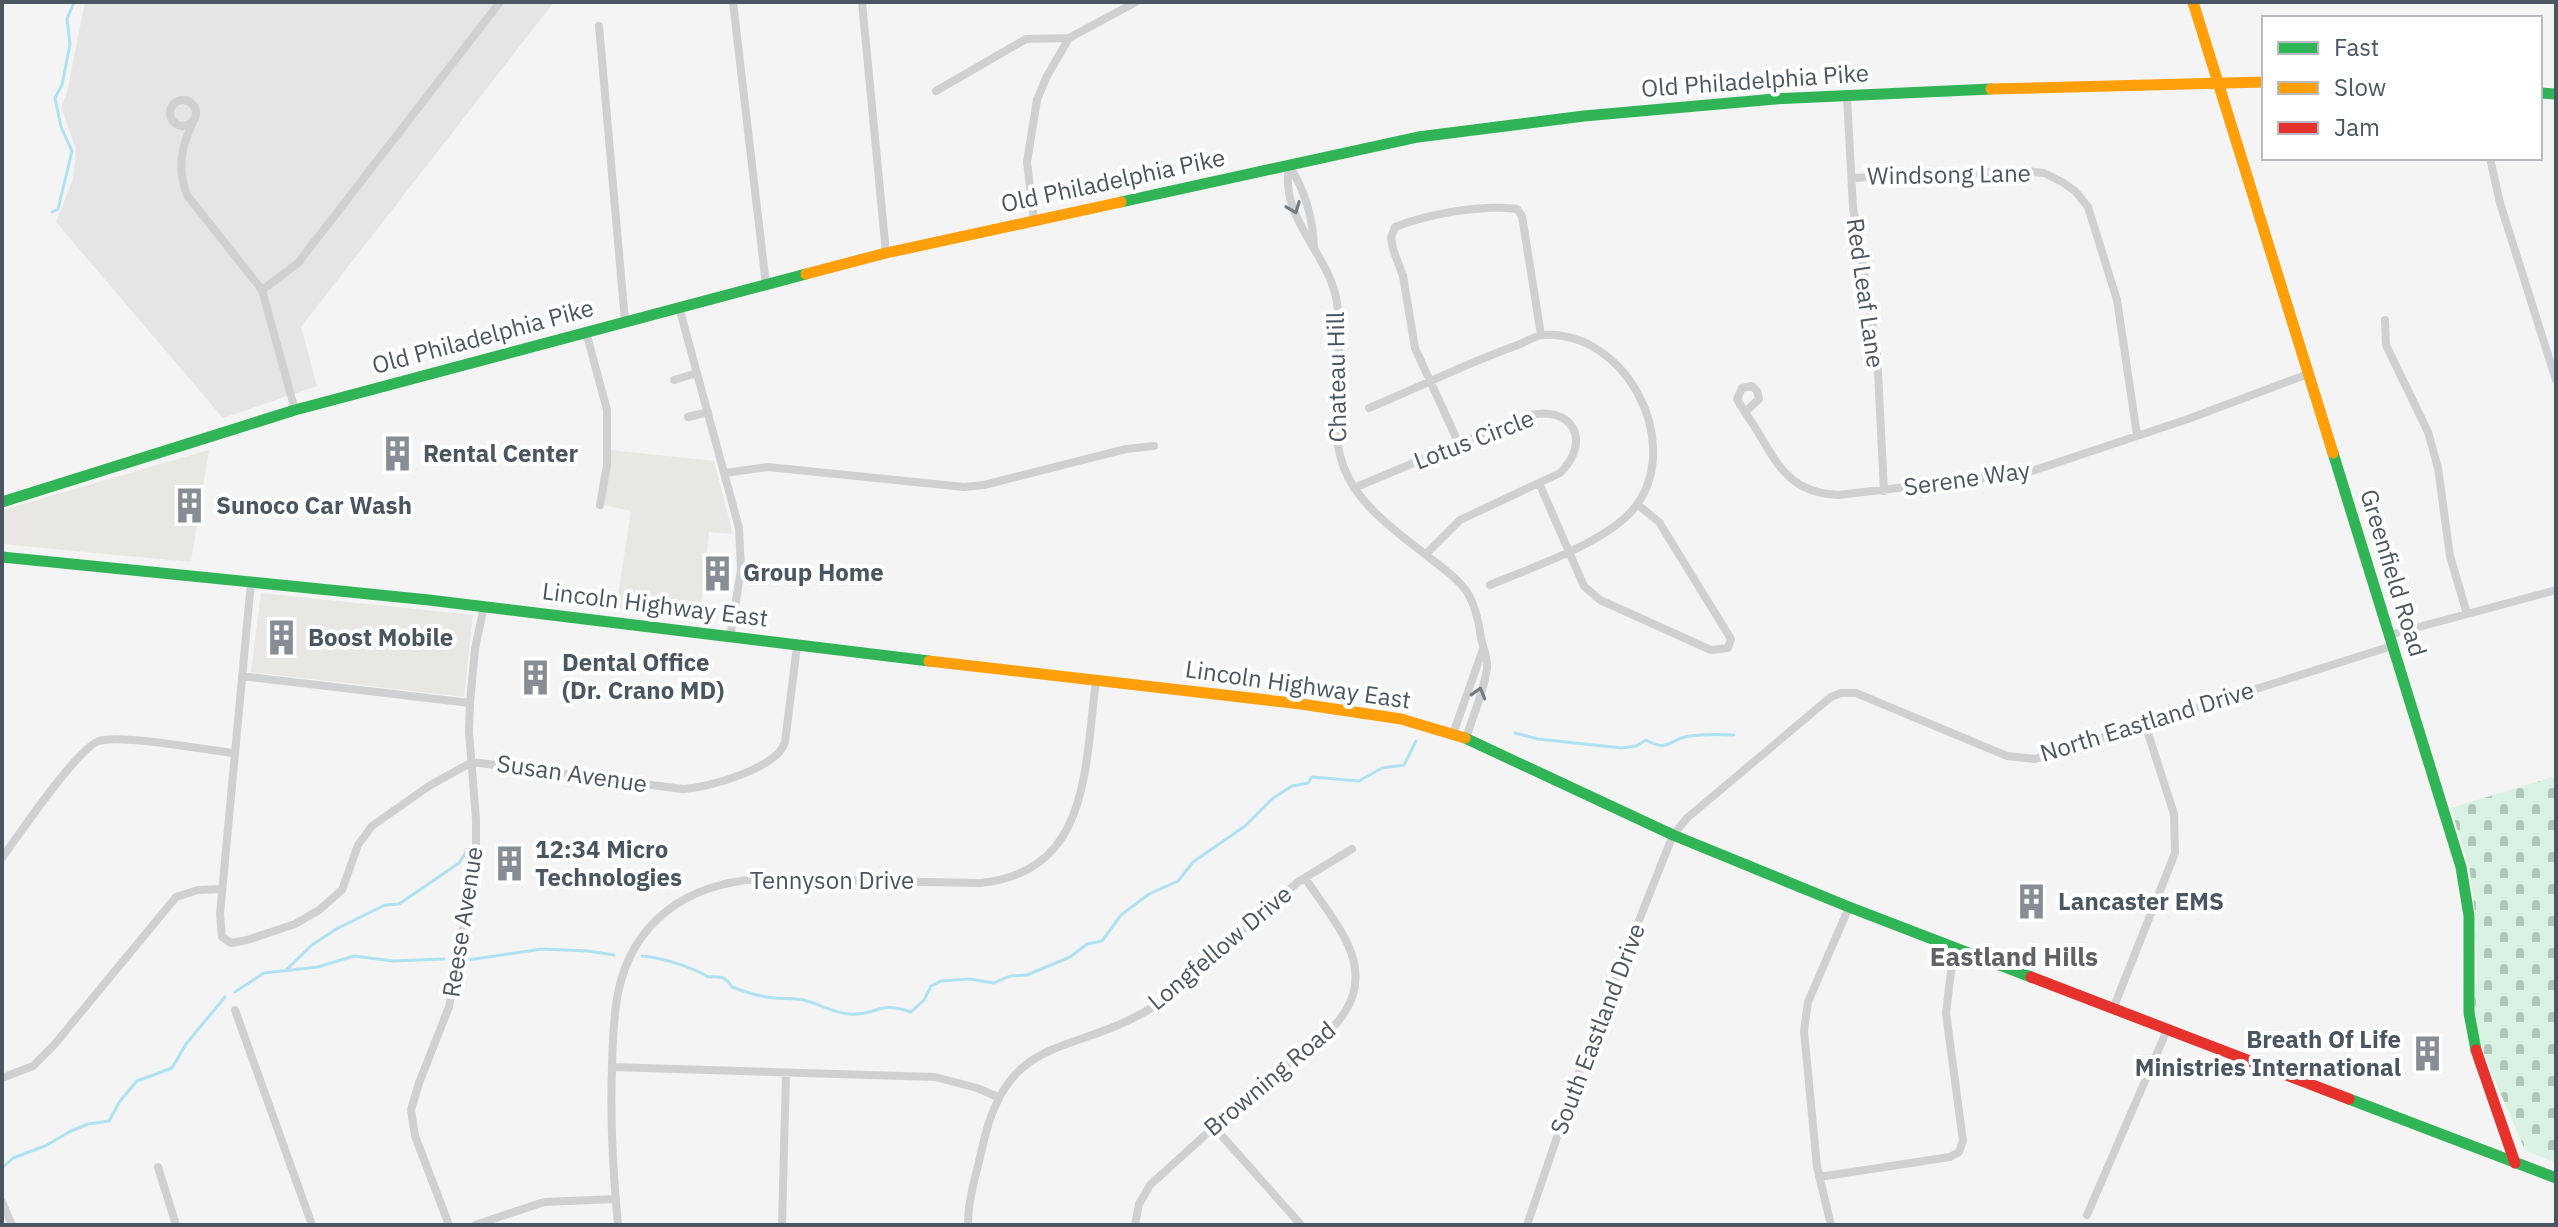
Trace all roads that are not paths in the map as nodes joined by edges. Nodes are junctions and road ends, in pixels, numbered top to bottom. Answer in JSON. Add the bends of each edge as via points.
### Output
{"nodes":[{"id":1,"x":500,"y":2,"type":"edge"},
{"id":2,"x":733,"y":2,"type":"edge"},
{"id":3,"x":862,"y":2,"type":"edge"},
{"id":4,"x":1136,"y":2,"type":"edge"},
{"id":5,"x":2193,"y":2,"type":"edge"},
{"id":6,"x":599,"y":26,"type":"dead end"},
{"id":7,"x":1069,"y":38,"type":"junction"},
{"id":8,"x":2262,"y":82,"type":"edge"},
{"id":9,"x":2219,"y":83,"type":"junction"},
{"id":10,"x":936,"y":91,"type":"dead end"},
{"id":11,"x":1847,"y":96,"type":"junction"},
{"id":12,"x":193,"y":122,"type":"dead end"},
{"id":13,"x":2490,"y":160,"type":"edge"},
{"id":14,"x":1289,"y":165,"type":"junction"},
{"id":15,"x":1852,"y":178,"type":"junction"},
{"id":16,"x":1034,"y":220,"type":"junction"},
{"id":17,"x":1314,"y":247,"type":"junction"},
{"id":18,"x":886,"y":253,"type":"junction"},
{"id":19,"x":766,"y":285,"type":"junction"},
{"id":20,"x":262,"y":290,"type":"junction"},
{"id":21,"x":679,"y":307,"type":"junction"},
{"id":22,"x":2385,"y":320,"type":"dead end"},
{"id":23,"x":625,"y":321,"type":"junction"},
{"id":24,"x":586,"y":332,"type":"junction"},
{"id":25,"x":1541,"y":335,"type":"junction"},
{"id":26,"x":697,"y":373,"type":"junction"},
{"id":27,"x":2308,"y":374,"type":"junction"},
{"id":28,"x":674,"y":380,"type":"dead end"},
{"id":29,"x":2556,"y":380,"type":"edge"},
{"id":30,"x":1431,"y":382,"type":"junction"},
{"id":31,"x":1369,"y":408,"type":"dead end"},
{"id":32,"x":295,"y":410,"type":"junction"},
{"id":33,"x":708,"y":412,"type":"junction"},
{"id":34,"x":1745,"y":412,"type":"dead end"},
{"id":35,"x":688,"y":417,"type":"dead end"},
{"id":36,"x":2137,"y":435,"type":"junction"},
{"id":37,"x":1459,"y":444,"type":"junction"},
{"id":38,"x":1154,"y":446,"type":"dead end"},
{"id":39,"x":725,"y":473,"type":"junction"},
{"id":40,"x":1539,"y":483,"type":"junction"},
{"id":41,"x":1354,"y":488,"type":"junction"},
{"id":42,"x":1884,"y":491,"type":"junction"},
{"id":43,"x":2,"y":502,"type":"edge"},
{"id":44,"x":1637,"y":504,"type":"junction"},
{"id":45,"x":600,"y":505,"type":"dead end"},
{"id":46,"x":1569,"y":550,"type":"junction"},
{"id":47,"x":1426,"y":554,"type":"junction"},
{"id":48,"x":2,"y":557,"type":"edge"},
{"id":49,"x":251,"y":582,"type":"junction"},
{"id":50,"x":1490,"y":585,"type":"dead end"},
{"id":51,"x":2556,"y":590,"type":"edge"},
{"id":52,"x":484,"y":606,"type":"junction"},
{"id":53,"x":2467,"y":614,"type":"junction"},
{"id":54,"x":730,"y":637,"type":"junction"},
{"id":55,"x":2390,"y":640,"type":"junction"},
{"id":56,"x":797,"y":646,"type":"junction"},
{"id":57,"x":1483,"y":648,"type":"junction"},
{"id":58,"x":242,"y":676,"type":"junction"},
{"id":59,"x":1096,"y":682,"type":"junction"},
{"id":60,"x":470,"y":703,"type":"junction"},
{"id":61,"x":2145,"y":724,"type":"junction"},
{"id":62,"x":1453,"y":734,"type":"junction"},
{"id":63,"x":1466,"y":738,"type":"junction"},
{"id":64,"x":233,"y":753,"type":"junction"},
{"id":65,"x":472,"y":762,"type":"junction"},
{"id":66,"x":1673,"y":835,"type":"junction"},
{"id":67,"x":1352,"y":849,"type":"dead end"},
{"id":68,"x":2,"y":858,"type":"edge"},
{"id":69,"x":1305,"y":878,"type":"junction"},
{"id":70,"x":222,"y":889,"type":"junction"},
{"id":71,"x":1849,"y":907,"type":"junction"},
{"id":72,"x":1954,"y":947,"type":"junction"},
{"id":73,"x":2113,"y":1009,"type":"junction"},
{"id":74,"x":235,"y":1010,"type":"dead end"},
{"id":75,"x":2167,"y":1030,"type":"junction"},
{"id":76,"x":612,"y":1067,"type":"junction"},
{"id":77,"x":786,"y":1073,"type":"junction"},
{"id":78,"x":2,"y":1078,"type":"edge"},
{"id":79,"x":998,"y":1097,"type":"junction"},
{"id":80,"x":1214,"y":1127,"type":"junction"},
{"id":81,"x":2515,"y":1163,"type":"junction"},
{"id":82,"x":158,"y":1167,"type":"dead end"},
{"id":83,"x":1819,"y":1177,"type":"junction"},
{"id":84,"x":2556,"y":1178,"type":"edge"},
{"id":85,"x":616,"y":1199,"type":"junction"},
{"id":86,"x":2,"y":1202,"type":"edge"},
{"id":87,"x":2087,"y":1215,"type":"dead end"},
{"id":88,"x":12,"y":1225,"type":"edge"},
{"id":89,"x":176,"y":1225,"type":"edge"},
{"id":90,"x":312,"y":1225,"type":"edge"},
{"id":91,"x":449,"y":1225,"type":"edge"},
{"id":92,"x":475,"y":1225,"type":"edge"},
{"id":93,"x":618,"y":1225,"type":"edge"},
{"id":94,"x":782,"y":1225,"type":"edge"},
{"id":95,"x":968,"y":1225,"type":"edge"},
{"id":96,"x":1135,"y":1225,"type":"edge"},
{"id":97,"x":1301,"y":1225,"type":"edge"},
{"id":98,"x":1527,"y":1225,"type":"edge"},
{"id":99,"x":1831,"y":1225,"type":"edge"}],
"edges":[{"from":1,"to":20,"type":"street","via":[[298,263]]},
{"from":2,"to":19,"type":"street"},
{"from":3,"to":18,"type":"street"},
{"from":4,"to":7,"type":"street"},
{"from":5,"to":9,"type":"main road","name":"Greenfield Road"},
{"from":6,"to":23,"type":"street"},
{"from":7,"to":10,"type":"street","via":[[1026,39]]},
{"from":7,"to":16,"type":"street","via":[[1041,88],[1029,142]]},
{"from":8,"to":9,"type":"main road","name":"Old Philadelphia Pike"},
{"from":9,"to":11,"type":"main road","name":"Old Philadelphia Pike"},
{"from":9,"to":27,"type":"main road","name":"Greenfield Road"},
{"from":11,"to":14,"type":"main road","name":"Old Philadelphia Pike","via":[[1731,102],[1461,131]]},
{"from":11,"to":15,"type":"street","name":"Red Leaf Lane"},
{"from":12,"to":20,"type":"street","via":[[181,159],[187,195]]},
{"from":13,"to":29,"type":"street"},
{"from":14,"to":16,"type":"main road","name":"Old Philadelphia Pike"},
{"from":14,"to":17,"type":"street","name":"Chateau Hill","via":[[1300,182]]},
{"from":14,"to":17,"type":"street","name":"Chateau Hill","one_way":true,"via":[[1285,186]]},
{"from":15,"to":36,"type":"street","name":"Windsong Lane","via":[[2026,171],[2044,173],[2075,191],[2088,207],[2117,300]]},
{"from":15,"to":42,"type":"street","name":"Red Leaf Lane","via":[[1856,231],[1874,322]]},
{"from":16,"to":18,"type":"main road","name":"Old Philadelphia Pike"},
{"from":17,"to":41,"type":"street","name":"Chateau Hill","via":[[1338,309],[1338,451]]},
{"from":18,"to":19,"type":"main road","name":"Old Philadelphia Pike"},
{"from":19,"to":21,"type":"main road","name":"Old Philadelphia Pike"},
{"from":20,"to":32,"type":"street"},
{"from":21,"to":23,"type":"main road","name":"Old Philadelphia Pike"},
{"from":21,"to":26,"type":"street"},
{"from":22,"to":53,"type":"street","via":[[2386,345],[2436,459],[2450,556]]},
{"from":23,"to":24,"type":"main road","name":"Old Philadelphia Pike"},
{"from":24,"to":32,"type":"main road","name":"Old Philadelphia Pike"},
{"from":24,"to":45,"type":"street","via":[[607,410],[607,465]]},
{"from":25,"to":30,"type":"street"},
{"from":25,"to":30,"type":"street","via":[[1517,209],[1462,212],[1395,227],[1391,238],[1415,348]]},
{"from":25,"to":44,"type":"street","via":[[1596,348],[1631,378],[1652,443]]},
{"from":26,"to":28,"type":"street"},
{"from":26,"to":33,"type":"street"},
{"from":27,"to":36,"type":"street","name":"Serene Way"},
{"from":27,"to":55,"type":"main road","name":"Greenfield Road"},
{"from":30,"to":31,"type":"street"},
{"from":30,"to":37,"type":"street"},
{"from":32,"to":43,"type":"main road","name":"Old Philadelphia Pike"},
{"from":33,"to":35,"type":"street"},
{"from":33,"to":39,"type":"street"},
{"from":34,"to":42,"type":"street","name":"Serene Way","via":[[1789,479],[1804,489],[1838,495]]},
{"from":36,"to":42,"type":"street","name":"Serene Way","via":[[2026,473]]},
{"from":37,"to":40,"type":"street","name":"Lotus Circle","via":[[1526,416],[1555,412],[1567,420],[1576,445],[1571,462]]},
{"from":37,"to":41,"type":"street","name":"Lotus Circle"},
{"from":38,"to":39,"type":"street","via":[[964,487],[768,467]]},
{"from":39,"to":54,"type":"street","via":[[741,549]]},
{"from":40,"to":46,"type":"street"},
{"from":40,"to":47,"type":"street","name":"Lotus Circle","via":[[1460,520]]},
{"from":41,"to":47,"type":"street","name":"Chateau Hill","via":[[1389,526]]},
{"from":44,"to":46,"type":"street","via":[[1622,522]]},
{"from":44,"to":46,"type":"street","via":[[1659,522],[1731,639],[1728,648],[1711,650],[1600,600],[1584,586]]},
{"from":46,"to":50,"type":"street"},
{"from":47,"to":57,"type":"street","name":"Chateau Hill","via":[[1467,593]]},
{"from":48,"to":49,"type":"main road","name":"Lincoln Highway East"},
{"from":49,"to":52,"type":"main road","name":"Lincoln Highway East"},
{"from":49,"to":58,"type":"street"},
{"from":51,"to":53,"type":"street","name":"North Eastland Drive"},
{"from":52,"to":54,"type":"main road","name":"Lincoln Highway East"},
{"from":52,"to":60,"type":"street","name":"Reese Avenue"},
{"from":53,"to":55,"type":"street","name":"North Eastland Drive"},
{"from":54,"to":56,"type":"main road","name":"Lincoln Highway East"},
{"from":55,"to":61,"type":"street","name":"North Eastland Drive"},
{"from":55,"to":81,"type":"main road","name":"Greenfield Road","via":[[2461,866],[2470,920],[2470,1022]]},
{"from":56,"to":59,"type":"main road","name":"Lincoln Highway East"},
{"from":56,"to":65,"type":"street","name":"Susan Avenue","via":[[783,750],[765,764],[709,785],[679,788]]},
{"from":57,"to":62,"type":"street"},
{"from":63,"to":57,"type":"street","name":"Chateau Hill","one_way":true,"via":[[1487,666]]},
{"from":58,"to":60,"type":"street"},
{"from":58,"to":64,"type":"street"},
{"from":59,"to":62,"type":"main road","name":"Lincoln Highway East","via":[[1359,712]]},
{"from":59,"to":76,"type":"street","name":"Tennyson Drive","via":[[1080,797],[1061,841],[1040,860],[1014,876],[980,883],[758,879],[696,892],[655,921],[631,956],[619,990]]},
{"from":60,"to":65,"type":"street","name":"Reese Avenue"},
{"from":61,"to":66,"type":"street","name":"North Eastland Drive","via":[[2021,759],[1856,693],[1841,693],[1733,778]]},
{"from":61,"to":73,"type":"street","via":[[2174,814],[2176,845]]},
{"from":62,"to":63,"type":"main road","name":"Lincoln Highway East"},
{"from":63,"to":66,"type":"main road","name":"Lincoln Highway East"},
{"from":64,"to":68,"type":"street","via":[[117,739],[93,743]]},
{"from":64,"to":70,"type":"street"},
{"from":65,"to":70,"type":"street","name":"Susan Avenue","via":[[372,826],[358,845],[342,890],[295,924],[225,942],[220,931]]},
{"from":65,"to":91,"type":"street","name":"Reese Avenue","via":[[477,841],[471,889],[449,1007],[411,1110],[415,1136]]},
{"from":66,"to":71,"type":"main road","name":"Lincoln Highway East"},
{"from":66,"to":98,"type":"street","name":"South Eastland Drive","via":[[1583,1061]]},
{"from":67,"to":69,"type":"street","name":"Longfellow Drive"},
{"from":69,"to":79,"type":"street","name":"Longfellow Drive","via":[[1153,1007],[1028,1062]]},
{"from":69,"to":80,"type":"street","name":"Browning Road","via":[[1353,951],[1356,973],[1349,1007],[1334,1026]]},
{"from":70,"to":78,"type":"street","via":[[176,897],[54,1045],[33,1066]]},
{"from":71,"to":72,"type":"main road","name":"Lincoln Highway East"},
{"from":71,"to":83,"type":"street","via":[[1808,1002],[1805,1023]]},
{"from":72,"to":73,"type":"main road","name":"Lincoln Highway East"},
{"from":72,"to":83,"type":"street","via":[[1946,1013],[1962,1147],[1950,1157]]},
{"from":73,"to":75,"type":"main road","name":"Lincoln Highway East"},
{"from":74,"to":90,"type":"street"},
{"from":75,"to":81,"type":"main road","name":"Lincoln Highway East"},
{"from":75,"to":87,"type":"street"},
{"from":76,"to":77,"type":"street"},
{"from":76,"to":85,"type":"street","name":"Tennyson Drive"},
{"from":77,"to":79,"type":"street","via":[[935,1077]]},
{"from":77,"to":94,"type":"street"},
{"from":79,"to":95,"type":"street","name":"Longfellow Drive","via":[[973,1183]]},
{"from":80,"to":96,"type":"street","name":"Browning Road","via":[[1150,1185]]},
{"from":80,"to":97,"type":"street"},
{"from":81,"to":84,"type":"main road","name":"Lincoln Highway East"},
{"from":82,"to":89,"type":"street"},
{"from":83,"to":99,"type":"street"},
{"from":85,"to":92,"type":"street","via":[[544,1202]]},
{"from":85,"to":93,"type":"street","name":"Tennyson Drive"},
{"from":86,"to":88,"type":"street"}]}
